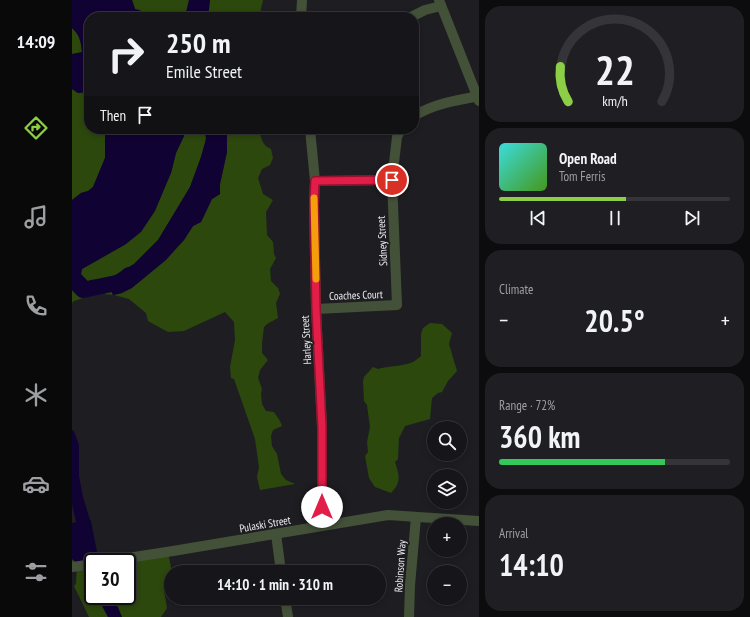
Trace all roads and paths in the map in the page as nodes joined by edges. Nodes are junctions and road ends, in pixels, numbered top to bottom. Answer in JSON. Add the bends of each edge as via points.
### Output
{"nodes":[{"id":1,"x":302,"y":0,"type":"edge"},
{"id":2,"x":440,"y":3,"type":"edge"},
{"id":3,"x":301,"y":12,"type":"edge"},
{"id":4,"x":419,"y":13,"type":"edge"},
{"id":5,"x":478,"y":98,"type":"edge"},
{"id":6,"x":419,"y":114,"type":"edge"},
{"id":7,"x":310,"y":134,"type":"edge"},
{"id":8,"x":398,"y":134,"type":"edge"},
{"id":9,"x":392,"y":180,"type":"junction"},
{"id":10,"x":315,"y":181,"type":"junction"},
{"id":11,"x":397,"y":305,"type":"joint"},
{"id":12,"x":316,"y":309,"type":"junction"},
{"id":13,"x":416,"y":517,"type":"junction"},
{"id":14,"x":479,"y":521,"type":"edge"},
{"id":15,"x":322,"y":526,"type":"junction"},
{"id":16,"x":276,"y":534,"type":"junction"},
{"id":17,"x":136,"y":557,"type":"edge"},
{"id":18,"x":84,"y":565,"type":"edge"},
{"id":19,"x":280,"y":565,"type":"edge"},
{"id":20,"x":72,"y":567,"type":"edge"},
{"id":21,"x":286,"y":605,"type":"edge"},
{"id":22,"x":288,"y":617,"type":"edge"},
{"id":23,"x":409,"y":617,"type":"edge"}],
"edges":[{"from":1,"to":3,"type":"street"},
{"from":2,"to":4,"type":"street"},
{"from":2,"to":5,"type":"street"},
{"from":5,"to":6,"type":"street","via":[[437,106]]},
{"from":7,"to":10,"type":"street","name":"Harley Street"},
{"from":8,"to":9,"type":"street","name":"Sidney Street"},
{"from":9,"to":10,"type":"street"},
{"from":9,"to":11,"type":"street","name":"Sidney Street"},
{"from":10,"to":12,"type":"street","name":"Harley Street"},
{"from":11,"to":12,"type":"street","name":"Coaches Court"},
{"from":12,"to":15,"type":"street","name":"Harley Street","via":[[322,427]]},
{"from":13,"to":14,"type":"street","name":"Pulaski Street"},
{"from":13,"to":15,"type":"street","name":"Pulaski Street","via":[[388,515]]},
{"from":13,"to":23,"type":"street","name":"Robinson Way"},
{"from":15,"to":16,"type":"street","name":"Pulaski Street"},
{"from":16,"to":17,"type":"street","name":"Pulaski Street"},
{"from":16,"to":19,"type":"street"},
{"from":18,"to":20,"type":"street"},
{"from":21,"to":22,"type":"street"}]}
